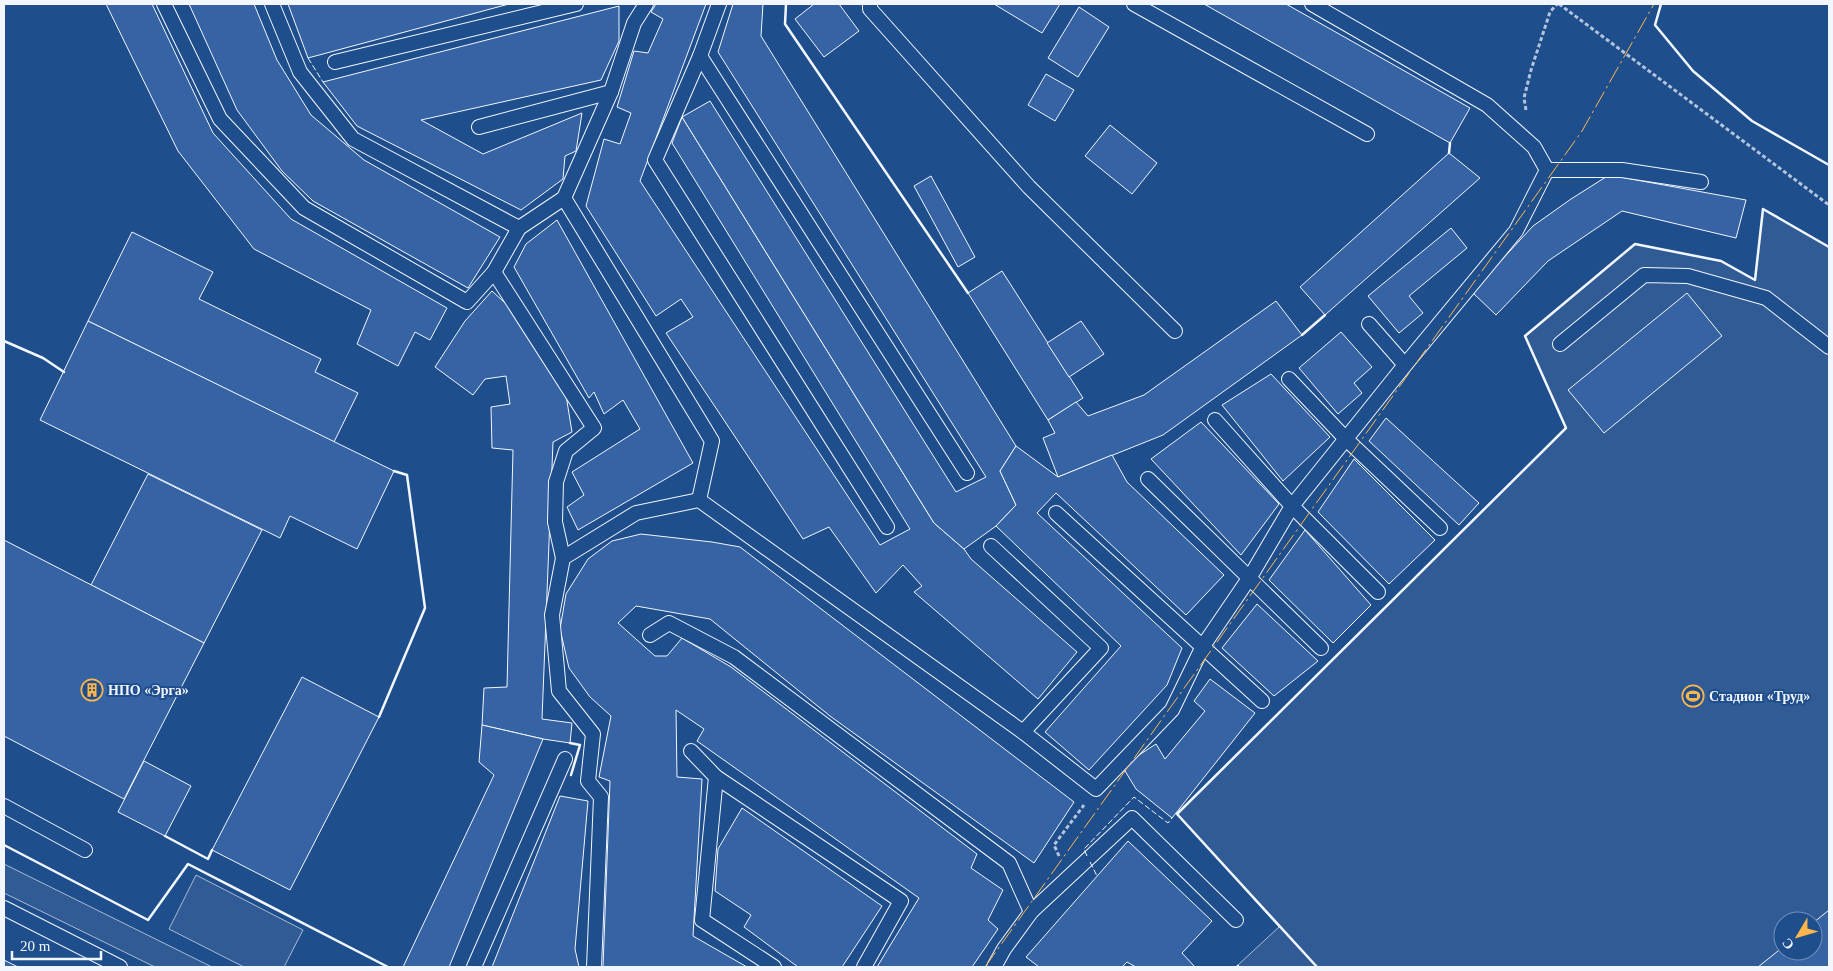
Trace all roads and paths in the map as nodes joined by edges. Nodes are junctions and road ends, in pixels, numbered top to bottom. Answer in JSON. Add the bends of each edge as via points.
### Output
{"nodes":[{"id":1,"x":164,"y":4,"type":"edge"},
{"id":2,"x":272,"y":4,"type":"edge"},
{"id":3,"x":576,"y":4,"type":"edge"},
{"id":4,"x":646,"y":4,"type":"edge"},
{"id":5,"x":719,"y":4,"type":"edge"},
{"id":6,"x":870,"y":4,"type":"edge"},
{"id":7,"x":1134,"y":4,"type":"edge"},
{"id":8,"x":1312,"y":4,"type":"edge"},
{"id":9,"x":1558,"y":4,"type":"edge"},
{"id":10,"x":700,"y":56,"type":"junction"},
{"id":11,"x":335,"y":62,"type":"dead end"},
{"id":12,"x":611,"y":92,"type":"junction"},
{"id":13,"x":479,"y":127,"type":"dead end"},
{"id":14,"x":1367,"y":134,"type":"dead end"},
{"id":15,"x":1534,"y":147,"type":"junction"},
{"id":16,"x":1547,"y":170,"type":"junction"},
{"id":17,"x":1701,"y":182,"type":"dead end"},
{"id":18,"x":564,"y":198,"type":"junction"},
{"id":19,"x":1829,"y":205,"type":"edge"},
{"id":20,"x":519,"y":228,"type":"junction"},
{"id":21,"x":494,"y":272,"type":"junction"},
{"id":22,"x":1369,"y":324,"type":"dead end"},
{"id":23,"x":1175,"y":331,"type":"dead end"},
{"id":24,"x":1560,"y":344,"type":"dead end"},
{"id":25,"x":1829,"y":347,"type":"edge"},
{"id":26,"x":1405,"y":365,"type":"junction"},
{"id":27,"x":1289,"y":379,"type":"dead end"},
{"id":28,"x":1214,"y":420,"type":"dead end"},
{"id":29,"x":1346,"y":439,"type":"junction"},
{"id":30,"x":967,"y":473,"type":"dead end"},
{"id":31,"x":1148,"y":479,"type":"dead end"},
{"id":32,"x":699,"y":500,"type":"junction"},
{"id":33,"x":1292,"y":506,"type":"junction"},
{"id":34,"x":1056,"y":513,"type":"dead end"},
{"id":35,"x":887,"y":527,"type":"dead end"},
{"id":36,"x":1440,"y":528,"type":"dead end"},
{"id":37,"x":990,"y":546,"type":"dead end"},
{"id":38,"x":564,"y":558,"type":"junction"},
{"id":39,"x":1250,"y":577,"type":"junction"},
{"id":40,"x":1378,"y":592,"type":"dead end"},
{"id":41,"x":650,"y":634,"type":"dead end"},
{"id":42,"x":1203,"y":646,"type":"junction"},
{"id":43,"x":1321,"y":648,"type":"dead end"},
{"id":44,"x":1262,"y":701,"type":"dead end"},
{"id":45,"x":1022,"y":732,"type":"junction"},
{"id":46,"x":691,"y":751,"type":"dead end"},
{"id":47,"x":565,"y":758,"type":"dead end"},
{"id":48,"x":716,"y":777,"type":"junction"},
{"id":49,"x":1096,"y":789,"type":"junction"},
{"id":50,"x":4,"y":806,"type":"edge"},
{"id":51,"x":1054,"y":845,"type":"dead end"},
{"id":52,"x":86,"y":850,"type":"dead end"},
{"id":53,"x":4,"y":908,"type":"edge"},
{"id":54,"x":1031,"y":912,"type":"junction"},
{"id":55,"x":1236,"y":920,"type":"dead end"},
{"id":56,"x":120,"y":967,"type":"edge"},
{"id":57,"x":474,"y":967,"type":"edge"},
{"id":58,"x":594,"y":967,"type":"edge"},
{"id":59,"x":774,"y":967,"type":"edge"},
{"id":60,"x":864,"y":967,"type":"edge"},
{"id":61,"x":994,"y":967,"type":"edge"}],
"edges":[{"from":1,"to":21,"type":"lane","via":[[220,119],[304,208],[467,302]]},
{"from":2,"to":20,"type":"lane","via":[[300,72],[353,139]]},
{"from":3,"to":11,"type":"lane"},
{"from":4,"to":12,"type":"lane","via":[[634,23]]},
{"from":5,"to":10,"type":"lane"},
{"from":6,"to":23,"type":"lane","via":[[870,9],[1029,187]]},
{"from":7,"to":14,"type":"lane"},
{"from":8,"to":15,"type":"lane","via":[[1486,105]]},
{"from":9,"to":15,"type":"path","via":[[1550,12],[1524,98]]},
{"from":9,"to":19,"type":"path"},
{"from":10,"to":30,"type":"lane"},
{"from":10,"to":35,"type":"lane","via":[[655,160]]},
{"from":12,"to":13,"type":"lane"},
{"from":12,"to":18,"type":"lane"},
{"from":15,"to":16,"type":"lane"},
{"from":16,"to":17,"type":"lane","via":[[1622,170]]},
{"from":16,"to":26,"type":"lane","via":[[1516,231]]},
{"from":18,"to":20,"type":"lane"},
{"from":18,"to":32,"type":"lane","via":[[712,440]]},
{"from":20,"to":21,"type":"lane"},
{"from":21,"to":38,"type":"lane","via":[[594,428],[566,451],[556,482],[555,522]]},
{"from":22,"to":26,"type":"lane"},
{"from":24,"to":25,"type":"lane","via":[[1644,275],[1688,276],[1766,298]]},
{"from":26,"to":29,"type":"lane"},
{"from":27,"to":29,"type":"lane"},
{"from":28,"to":33,"type":"lane"},
{"from":29,"to":33,"type":"lane"},
{"from":29,"to":36,"type":"lane"},
{"from":31,"to":39,"type":"lane"},
{"from":32,"to":38,"type":"lane","via":[[636,513]]},
{"from":32,"to":45,"type":"lane"},
{"from":33,"to":39,"type":"lane"},
{"from":33,"to":40,"type":"lane"},
{"from":34,"to":42,"type":"lane"},
{"from":37,"to":45,"type":"lane","via":[[1102,648]]},
{"from":38,"to":58,"type":"lane","via":[[552,615],[559,691],[593,734],[588,782],[601,797]]},
{"from":39,"to":42,"type":"lane"},
{"from":39,"to":43,"type":"lane"},
{"from":41,"to":54,"type":"lane","via":[[669,623],[734,657],[1009,863]]},
{"from":42,"to":44,"type":"lane"},
{"from":42,"to":49,"type":"lane","via":[[1172,710]]},
{"from":45,"to":49,"type":"lane"},
{"from":46,"to":48,"type":"lane"},
{"from":47,"to":57,"type":"lane"},
{"from":48,"to":59,"type":"lane","via":[[702,920]]},
{"from":48,"to":60,"type":"lane","via":[[901,901]]},
{"from":49,"to":51,"type":"path"},
{"from":50,"to":52,"type":"lane"},
{"from":53,"to":56,"type":"lane"},
{"from":54,"to":55,"type":"lane","via":[[1132,818]]},
{"from":54,"to":61,"type":"lane"}]}
